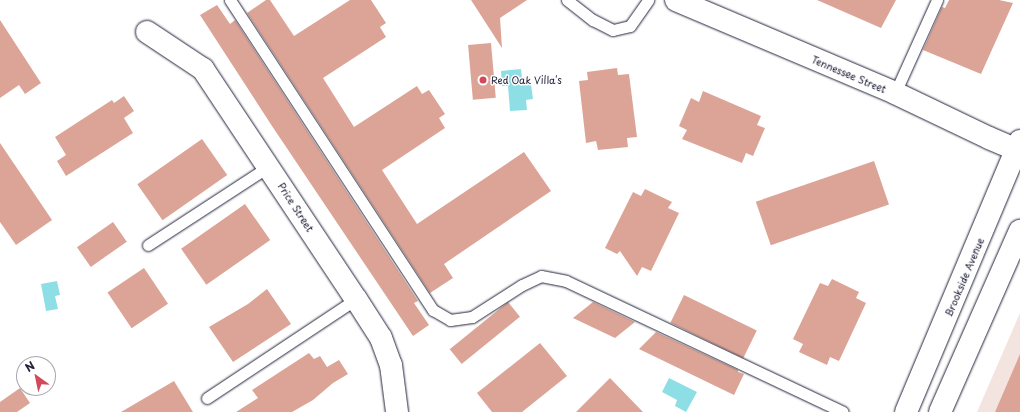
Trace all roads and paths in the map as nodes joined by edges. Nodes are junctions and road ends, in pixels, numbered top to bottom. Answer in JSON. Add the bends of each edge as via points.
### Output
{"nodes":[{"id":1,"x":230,"y":0,"type":"edge"},
{"id":2,"x":567,"y":0,"type":"edge"},
{"id":3,"x":648,"y":0,"type":"edge"},
{"id":4,"x":676,"y":0,"type":"edge"},
{"id":5,"x":937,"y":0,"type":"edge"},
{"id":6,"x":147,"y":32,"type":"dead end"},
{"id":7,"x":895,"y":93,"type":"junction"},
{"id":8,"x":1019,"y":147,"type":"edge"},
{"id":9,"x":269,"y":166,"type":"junction"},
{"id":10,"x":1020,"y":231,"type":"edge"},
{"id":11,"x":148,"y":245,"type":"dead end"},
{"id":12,"x":1015,"y":256,"type":"edge"},
{"id":13,"x":356,"y":299,"type":"junction"},
{"id":14,"x":207,"y":398,"type":"dead end"},
{"id":15,"x":397,"y":412,"type":"edge"},
{"id":16,"x":843,"y":412,"type":"edge"},
{"id":17,"x":906,"y":412,"type":"edge"},
{"id":18,"x":940,"y":412,"type":"edge"}],
"edges":[{"from":1,"to":16,"type":"lane","via":[[433,310],[450,320],[472,318],[522,285],[541,276],[566,281]]},
{"from":2,"to":3,"type":"lane","via":[[593,20],[613,30],[630,26]]},
{"from":4,"to":7,"type":"street","name":"Tennessee Street"},
{"from":5,"to":7,"type":"lane"},
{"from":6,"to":9,"type":"street","name":"Price Street","via":[[203,69]]},
{"from":7,"to":8,"type":"street","name":"Tennessee Street"},
{"from":8,"to":17,"type":"street","name":"Brookside Avenue"},
{"from":9,"to":11,"type":"lane"},
{"from":9,"to":13,"type":"street","name":"Price Street"},
{"from":10,"to":12,"type":"street"},
{"from":12,"to":18,"type":"street"},
{"from":13,"to":14,"type":"lane"},
{"from":13,"to":15,"type":"street","name":"Price Street","via":[[381,338],[391,365]]}]}
